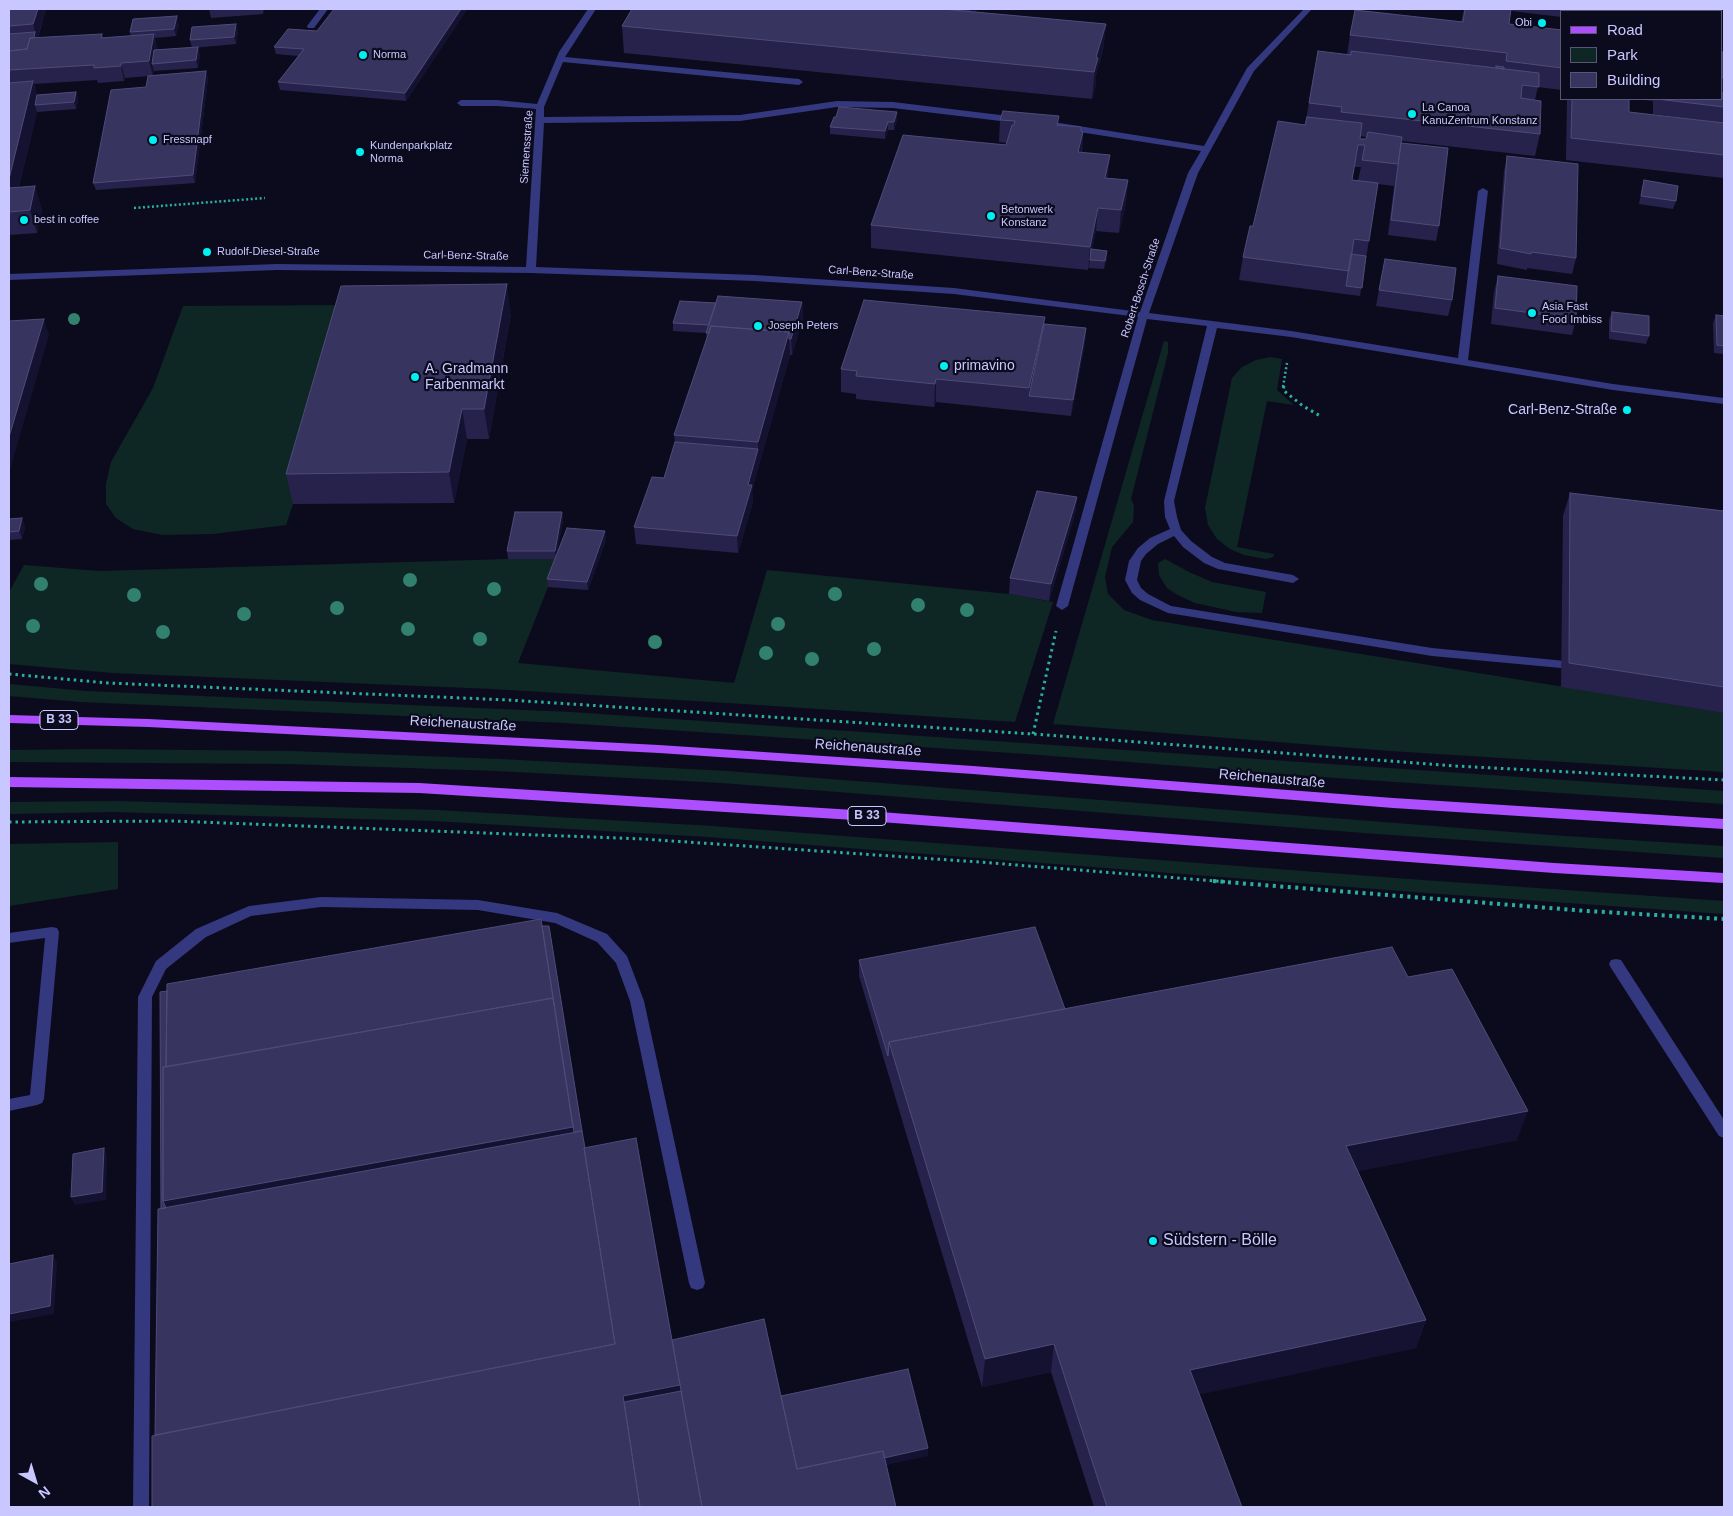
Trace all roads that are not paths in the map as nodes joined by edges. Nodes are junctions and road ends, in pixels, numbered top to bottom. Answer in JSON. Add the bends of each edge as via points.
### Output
{"nodes":[{"id":1,"x":324,"y":9,"type":"edge"},
{"id":2,"x":592,"y":9,"type":"edge"},
{"id":3,"x":1308,"y":9,"type":"edge"},
{"id":4,"x":311,"y":26,"type":"dead end"},
{"id":5,"x":561,"y":59,"type":"junction"},
{"id":6,"x":799,"y":82,"type":"edge"},
{"id":7,"x":461,"y":103,"type":"dead end"},
{"id":8,"x":540,"y":107,"type":"junction"},
{"id":9,"x":539,"y":120,"type":"junction"},
{"id":10,"x":1207,"y":149,"type":"junction"},
{"id":11,"x":1483,"y":191,"type":"dead end"},
{"id":12,"x":531,"y":270,"type":"junction"},
{"id":13,"x":9,"y":277,"type":"edge"},
{"id":14,"x":1144,"y":316,"type":"junction"},
{"id":15,"x":1214,"y":323,"type":"junction"},
{"id":16,"x":1463,"y":361,"type":"junction"},
{"id":17,"x":1724,"y":401,"type":"edge"},
{"id":18,"x":1176,"y":531,"type":"junction"},
{"id":19,"x":1293,"y":579,"type":"dead end"},
{"id":20,"x":1062,"y":606,"type":"road end"},
{"id":21,"x":1561,"y":664,"type":"dead end"},
{"id":22,"x":9,"y":719,"type":"edge"},
{"id":23,"x":9,"y":782,"type":"edge"},
{"id":24,"x":1724,"y":824,"type":"edge"},
{"id":25,"x":1724,"y":878,"type":"edge"},
{"id":26,"x":9,"y":938,"type":"edge"},
{"id":27,"x":1616,"y":964,"type":"dead end"},
{"id":28,"x":9,"y":1105,"type":"edge"},
{"id":29,"x":1724,"y":1132,"type":"edge"},
{"id":30,"x":698,"y":1284,"type":"dead end"},
{"id":31,"x":140,"y":1507,"type":"edge"}],
"edges":[{"from":1,"to":4,"type":"street"},
{"from":2,"to":5,"type":"street","name":"Siemensstraße"},
{"from":3,"to":10,"type":"street","name":"Robert-Bosch-Straße","via":[[1250,70]]},
{"from":5,"to":6,"type":"street"},
{"from":5,"to":8,"type":"street","name":"Siemensstraße"},
{"from":7,"to":8,"type":"street"},
{"from":8,"to":9,"type":"street","name":"Siemensstraße"},
{"from":9,"to":10,"type":"street","via":[[740,118],[837,104],[893,105],[1051,124]]},
{"from":9,"to":12,"type":"street","name":"Siemensstraße"},
{"from":10,"to":14,"type":"street","name":"Robert-Bosch-Straße","via":[[1194,173]]},
{"from":11,"to":16,"type":"street"},
{"from":12,"to":13,"type":"street","name":"Carl-Benz-Straße","via":[[276,267]]},
{"from":12,"to":14,"type":"street","name":"Carl-Benz-Straße","via":[[755,278],[954,291]]},
{"from":14,"to":15,"type":"street","name":"Carl-Benz-Straße"},
{"from":14,"to":20,"type":"street","name":"Robert-Bosch-Straße"},
{"from":15,"to":16,"type":"street","name":"Carl-Benz-Straße"},
{"from":15,"to":18,"type":"street","via":[[1169,501]]},
{"from":16,"to":17,"type":"street","name":"Carl-Benz-Straße"},
{"from":18,"to":19,"type":"street","via":[[1186,544],[1222,566]]},
{"from":18,"to":21,"type":"street","via":[[1154,541],[1142,551],[1135,562],[1132,580],[1136,590],[1168,609],[1432,652]]},
{"from":22,"to":24,"type":"main road","name":"Reichenaustraße","number":"B 33","via":[[659,749]]},
{"from":23,"to":25,"type":"main road","number":"B 33","via":[[428,789],[854,815]]},
{"from":26,"to":28,"type":"street","via":[[52,932],[37,1099]]},
{"from":27,"to":29,"type":"street"},
{"from":30,"to":31,"type":"street","via":[[638,1001],[622,960],[602,938],[557,918],[478,904],[321,902],[248,911],[201,933],[162,965],[145,997]]}]}
